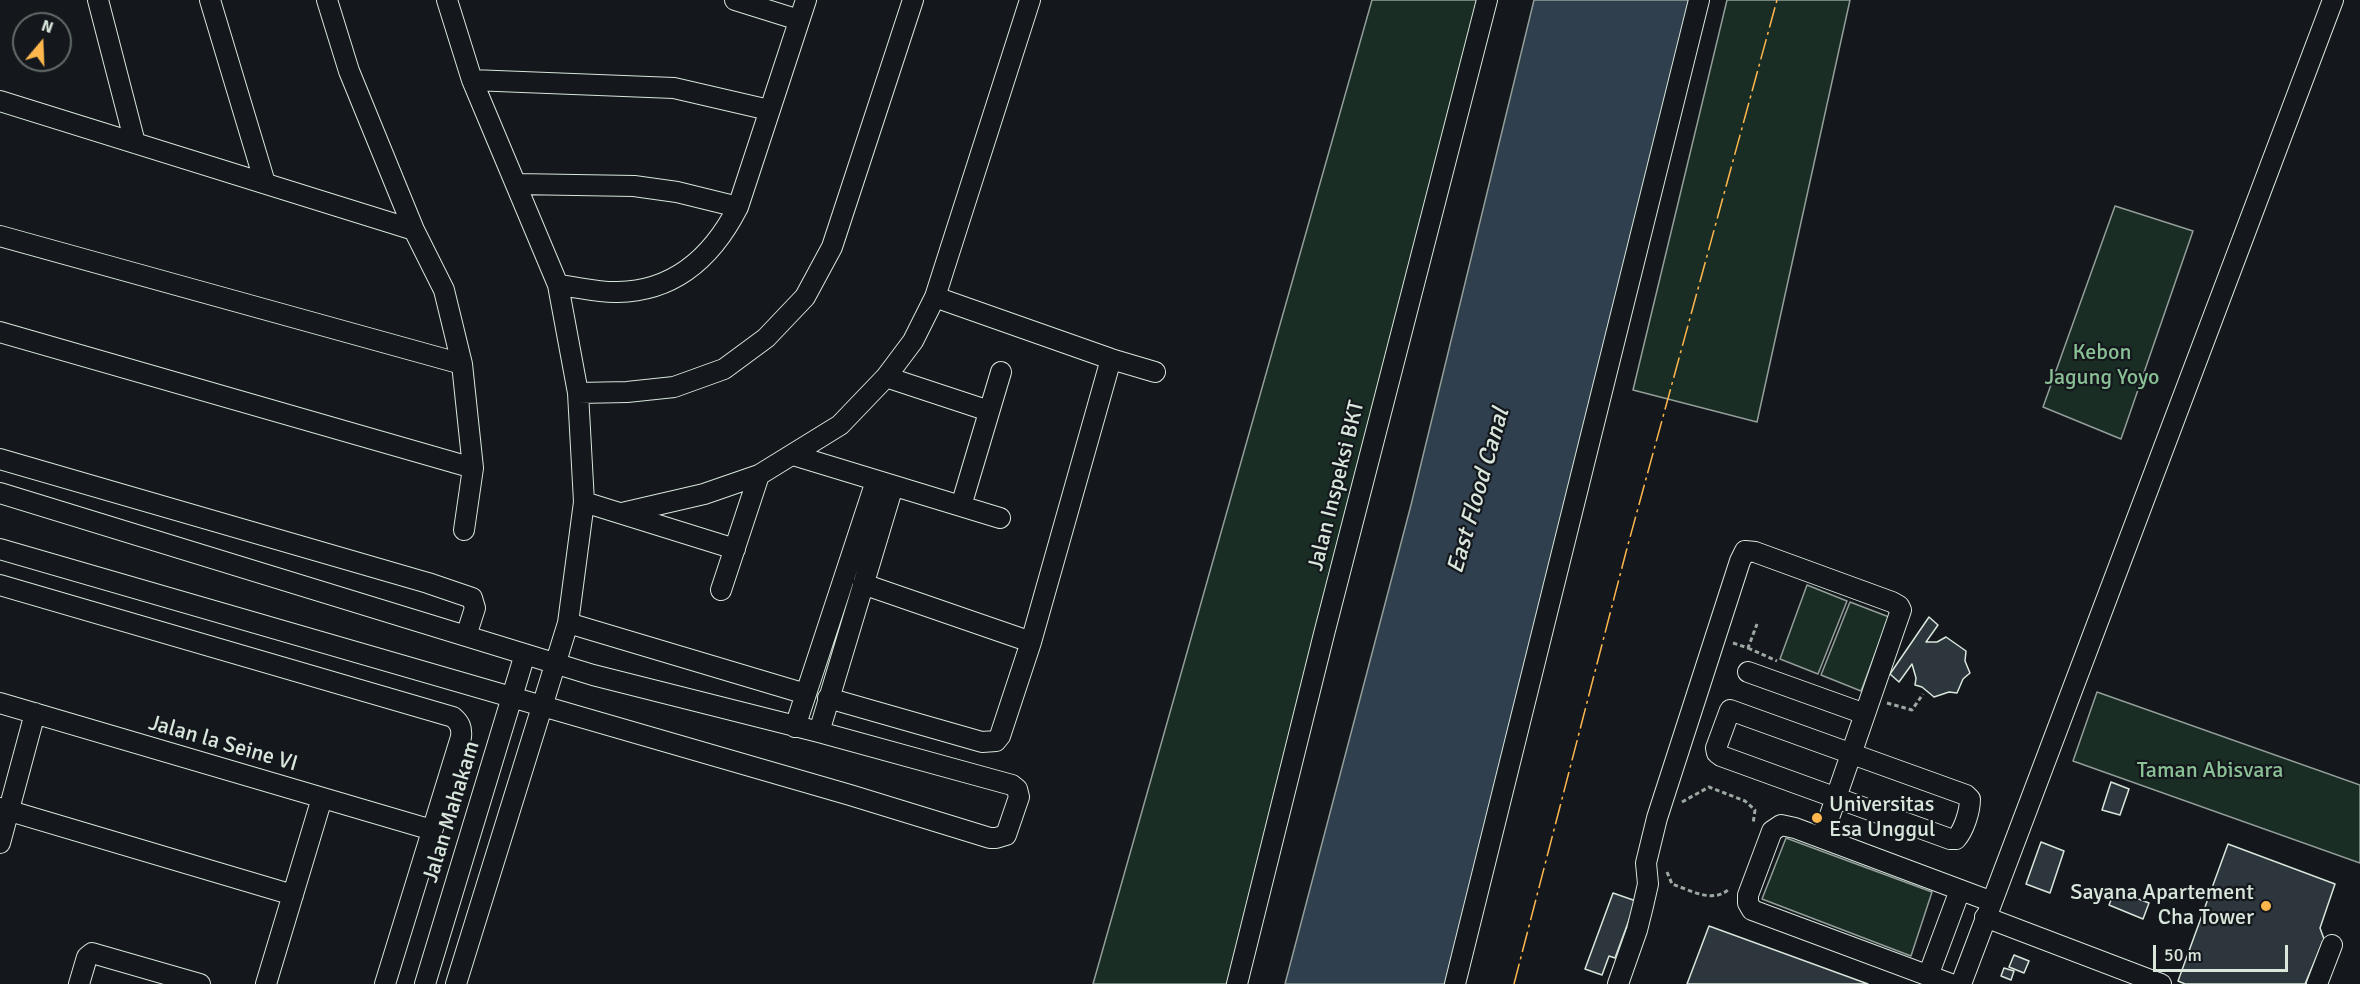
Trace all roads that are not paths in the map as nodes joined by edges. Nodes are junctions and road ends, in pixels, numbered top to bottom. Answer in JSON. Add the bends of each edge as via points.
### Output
{"nodes":[{"id":1,"x":98,"y":0,"type":"edge"},
{"id":2,"x":210,"y":0,"type":"edge"},
{"id":3,"x":327,"y":0,"type":"edge"},
{"id":4,"x":447,"y":0,"type":"edge"},
{"id":5,"x":735,"y":0,"type":"edge"},
{"id":6,"x":806,"y":0,"type":"edge"},
{"id":7,"x":913,"y":0,"type":"edge"},
{"id":8,"x":1030,"y":0,"type":"edge"},
{"id":9,"x":1487,"y":0,"type":"edge"},
{"id":10,"x":1699,"y":0,"type":"edge"},
{"id":11,"x":2332,"y":0,"type":"edge"},
{"id":12,"x":799,"y":20,"type":"junction"},
{"id":13,"x":472,"y":80,"type":"junction"},
{"id":14,"x":0,"y":101,"type":"edge"},
{"id":15,"x":769,"y":110,"type":"junction"},
{"id":16,"x":135,"y":143,"type":"junction"},
{"id":17,"x":265,"y":183,"type":"junction"},
{"id":18,"x":516,"y":184,"type":"junction"},
{"id":19,"x":738,"y":207,"type":"junction"},
{"id":20,"x":414,"y":230,"type":"junction"},
{"id":21,"x":0,"y":236,"type":"edge"},
{"id":22,"x":558,"y":285,"type":"junction"},
{"id":23,"x":935,"y":297,"type":"junction"},
{"id":24,"x":0,"y":332,"type":"edge"},
{"id":25,"x":1111,"y":359,"type":"junction"},
{"id":26,"x":462,"y":364,"type":"junction"},
{"id":27,"x":1001,"y":372,"type":"dead end"},
{"id":28,"x":1155,"y":372,"type":"dead end"},
{"id":29,"x":886,"y":378,"type":"junction"},
{"id":30,"x":578,"y":393,"type":"junction"},
{"id":31,"x":989,"y":411,"type":"junction"},
{"id":32,"x":793,"y":455,"type":"junction"},
{"id":33,"x":0,"y":459,"type":"edge"},
{"id":34,"x":473,"y":468,"type":"junction"},
{"id":35,"x":759,"y":475,"type":"junction"},
{"id":36,"x":76,"y":482,"type":"junction"},
{"id":37,"x":884,"y":483,"type":"junction"},
{"id":38,"x":0,"y":493,"type":"edge"},
{"id":39,"x":584,"y":502,"type":"junction"},
{"id":40,"x":961,"y":506,"type":"junction"},
{"id":41,"x":65,"y":513,"type":"junction"},
{"id":42,"x":622,"y":513,"type":"junction"},
{"id":43,"x":1000,"y":518,"type":"dead end"},
{"id":44,"x":464,"y":530,"type":"dead end"},
{"id":45,"x":0,"y":549,"type":"edge"},
{"id":46,"x":735,"y":549,"type":"junction"},
{"id":47,"x":863,"y":584,"type":"junction"},
{"id":48,"x":0,"y":585,"type":"edge"},
{"id":49,"x":721,"y":590,"type":"dead end"},
{"id":50,"x":568,"y":623,"type":"junction"},
{"id":51,"x":466,"y":636,"type":"junction"},
{"id":52,"x":1031,"y":642,"type":"junction"},
{"id":53,"x":525,"y":654,"type":"junction"},
{"id":54,"x":556,"y":662,"type":"junction"},
{"id":55,"x":1748,"y":672,"type":"dead end"},
{"id":56,"x":808,"y":686,"type":"junction"},
{"id":57,"x":830,"y":691,"type":"junction"},
{"id":58,"x":512,"y":697,"type":"junction"},
{"id":59,"x":0,"y":703,"type":"edge"},
{"id":60,"x":541,"y":705,"type":"junction"},
{"id":61,"x":1868,"y":706,"type":"junction"},
{"id":62,"x":35,"y":714,"type":"junction"},
{"id":63,"x":795,"y":726,"type":"junction"},
{"id":64,"x":819,"y":732,"type":"junction"},
{"id":65,"x":1851,"y":754,"type":"junction"},
{"id":66,"x":322,"y":798,"type":"junction"},
{"id":67,"x":1836,"y":799,"type":"junction"},
{"id":68,"x":5,"y":810,"type":"edge"},
{"id":69,"x":432,"y":830,"type":"junction"},
{"id":70,"x":1822,"y":838,"type":"junction"},
{"id":71,"x":0,"y":843,"type":"edge"},
{"id":72,"x":1955,"y":888,"type":"junction"},
{"id":73,"x":292,"y":895,"type":"junction"},
{"id":74,"x":1988,"y":909,"type":"junction"},
{"id":75,"x":2332,"y":945,"type":"dead end"},
{"id":76,"x":1923,"y":973,"type":"junction"},
{"id":77,"x":79,"y":984,"type":"edge"},
{"id":78,"x":200,"y":984,"type":"edge"},
{"id":79,"x":266,"y":984,"type":"edge"},
{"id":80,"x":386,"y":984,"type":"edge"},
{"id":81,"x":425,"y":984,"type":"edge"},
{"id":82,"x":456,"y":984,"type":"edge"},
{"id":83,"x":1237,"y":984,"type":"edge"},
{"id":84,"x":1455,"y":984,"type":"edge"},
{"id":85,"x":1618,"y":984,"type":"edge"},
{"id":86,"x":1951,"y":984,"type":"edge"},
{"id":87,"x":1961,"y":984,"type":"edge"},
{"id":88,"x":2161,"y":984,"type":"edge"},
{"id":89,"x":2317,"y":984,"type":"edge"}],
"edges":[{"from":1,"to":16,"type":"street"},
{"from":2,"to":17,"type":"street"},
{"from":3,"to":20,"type":"street","via":[[349,71]]},
{"from":4,"to":13,"type":"street"},
{"from":5,"to":12,"type":"street"},
{"from":6,"to":12,"type":"street"},
{"from":7,"to":30,"type":"street","via":[[832,247],[805,297],[766,338],[724,369],[674,387]]},
{"from":8,"to":23,"type":"street"},
{"from":9,"to":83,"type":"street","name":"Jalan Inspeksi BKT"},
{"from":10,"to":84,"type":"street"},
{"from":11,"to":74,"type":"street"},
{"from":12,"to":15,"type":"street"},
{"from":13,"to":15,"type":"street","via":[[674,88]]},
{"from":13,"to":18,"type":"street"},
{"from":14,"to":16,"type":"street"},
{"from":15,"to":19,"type":"street"},
{"from":16,"to":17,"type":"street"},
{"from":17,"to":20,"type":"street"},
{"from":18,"to":19,"type":"street","via":[[634,186]]},
{"from":18,"to":22,"type":"street"},
{"from":19,"to":22,"type":"street","via":[[725,232],[695,266],[659,286],[617,292]]},
{"from":20,"to":26,"type":"street","via":[[444,290]]},
{"from":21,"to":26,"type":"street"},
{"from":22,"to":30,"type":"street"},
{"from":23,"to":25,"type":"street"},
{"from":23,"to":29,"type":"street","via":[[913,341]]},
{"from":24,"to":34,"type":"street"},
{"from":25,"to":28,"type":"street"},
{"from":25,"to":52,"type":"street"},
{"from":26,"to":34,"type":"street"},
{"from":27,"to":31,"type":"street"},
{"from":29,"to":31,"type":"street"},
{"from":29,"to":32,"type":"street","via":[[840,425]]},
{"from":30,"to":39,"type":"street"},
{"from":31,"to":40,"type":"street"},
{"from":32,"to":35,"type":"street"},
{"from":32,"to":37,"type":"street"},
{"from":33,"to":36,"type":"street"},
{"from":34,"to":44,"type":"street"},
{"from":35,"to":42,"type":"street","via":[[704,494]]},
{"from":35,"to":46,"type":"street"},
{"from":36,"to":41,"type":"street"},
{"from":36,"to":51,"type":"street","via":[[472,598],[475,608]]},
{"from":37,"to":40,"type":"street"},
{"from":37,"to":47,"type":"street"},
{"from":37,"to":56,"type":"street"},
{"from":38,"to":41,"type":"street"},
{"from":39,"to":42,"type":"street"},
{"from":39,"to":50,"type":"street"},
{"from":40,"to":43,"type":"street"},
{"from":41,"to":51,"type":"street"},
{"from":42,"to":46,"type":"street"},
{"from":45,"to":58,"type":"street"},
{"from":46,"to":49,"type":"street"},
{"from":47,"to":52,"type":"street"},
{"from":47,"to":57,"type":"street"},
{"from":48,"to":69,"type":"street","via":[[453,717],[461,727],[461,737]]},
{"from":50,"to":54,"type":"street"},
{"from":50,"to":56,"type":"street"},
{"from":51,"to":53,"type":"street"},
{"from":52,"to":57,"type":"street","via":[[996,741],[982,742]]},
{"from":53,"to":54,"type":"street"},
{"from":53,"to":58,"type":"street","name":"Jalan Mahakam"},
{"from":54,"to":60,"type":"street"},
{"from":54,"to":63,"type":"street"},
{"from":55,"to":61,"type":"street"},
{"from":56,"to":57,"type":"street"},
{"from":56,"to":63,"type":"street"},
{"from":57,"to":64,"type":"street"},
{"from":58,"to":60,"type":"street"},
{"from":58,"to":81,"type":"street","name":"Jalan Mahakam"},
{"from":59,"to":62,"type":"street","name":"Jalan la Seine VI"},
{"from":60,"to":64,"type":"street","via":[[990,838],[1002,837],[1009,830],[1019,797],[1015,787]]},
{"from":60,"to":82,"type":"street"},
{"from":61,"to":65,"type":"street"},
{"from":61,"to":85,"type":"street","via":[[1900,616],[1899,606],[1745,550],[1657,818],[1641,914]]},
{"from":62,"to":66,"type":"street","name":"Jalan la Seine VI"},
{"from":62,"to":68,"type":"street"},
{"from":63,"to":64,"type":"street"},
{"from":65,"to":67,"type":"street"},
{"from":65,"to":67,"type":"street","via":[[1966,795],[1970,805],[1960,834],[1950,839]]},
{"from":65,"to":67,"type":"street","via":[[1736,711],[1727,714],[1716,753]]},
{"from":66,"to":69,"type":"street","name":"Jalan la Seine VI"},
{"from":66,"to":73,"type":"street"},
{"from":67,"to":70,"type":"street"},
{"from":68,"to":71,"type":"street"},
{"from":68,"to":73,"type":"street"},
{"from":69,"to":80,"type":"street"},
{"from":70,"to":72,"type":"street"},
{"from":70,"to":76,"type":"street","via":[[1788,826],[1772,831],[1748,895],[1752,909]]},
{"from":72,"to":74,"type":"street"},
{"from":72,"to":76,"type":"street"},
{"from":73,"to":79,"type":"street"},
{"from":74,"to":87,"type":"street"},
{"from":74,"to":88,"type":"street"},
{"from":75,"to":89,"type":"street"},
{"from":76,"to":86,"type":"street"},
{"from":77,"to":78,"type":"street","via":[[87,957],[92,953]]}]}
